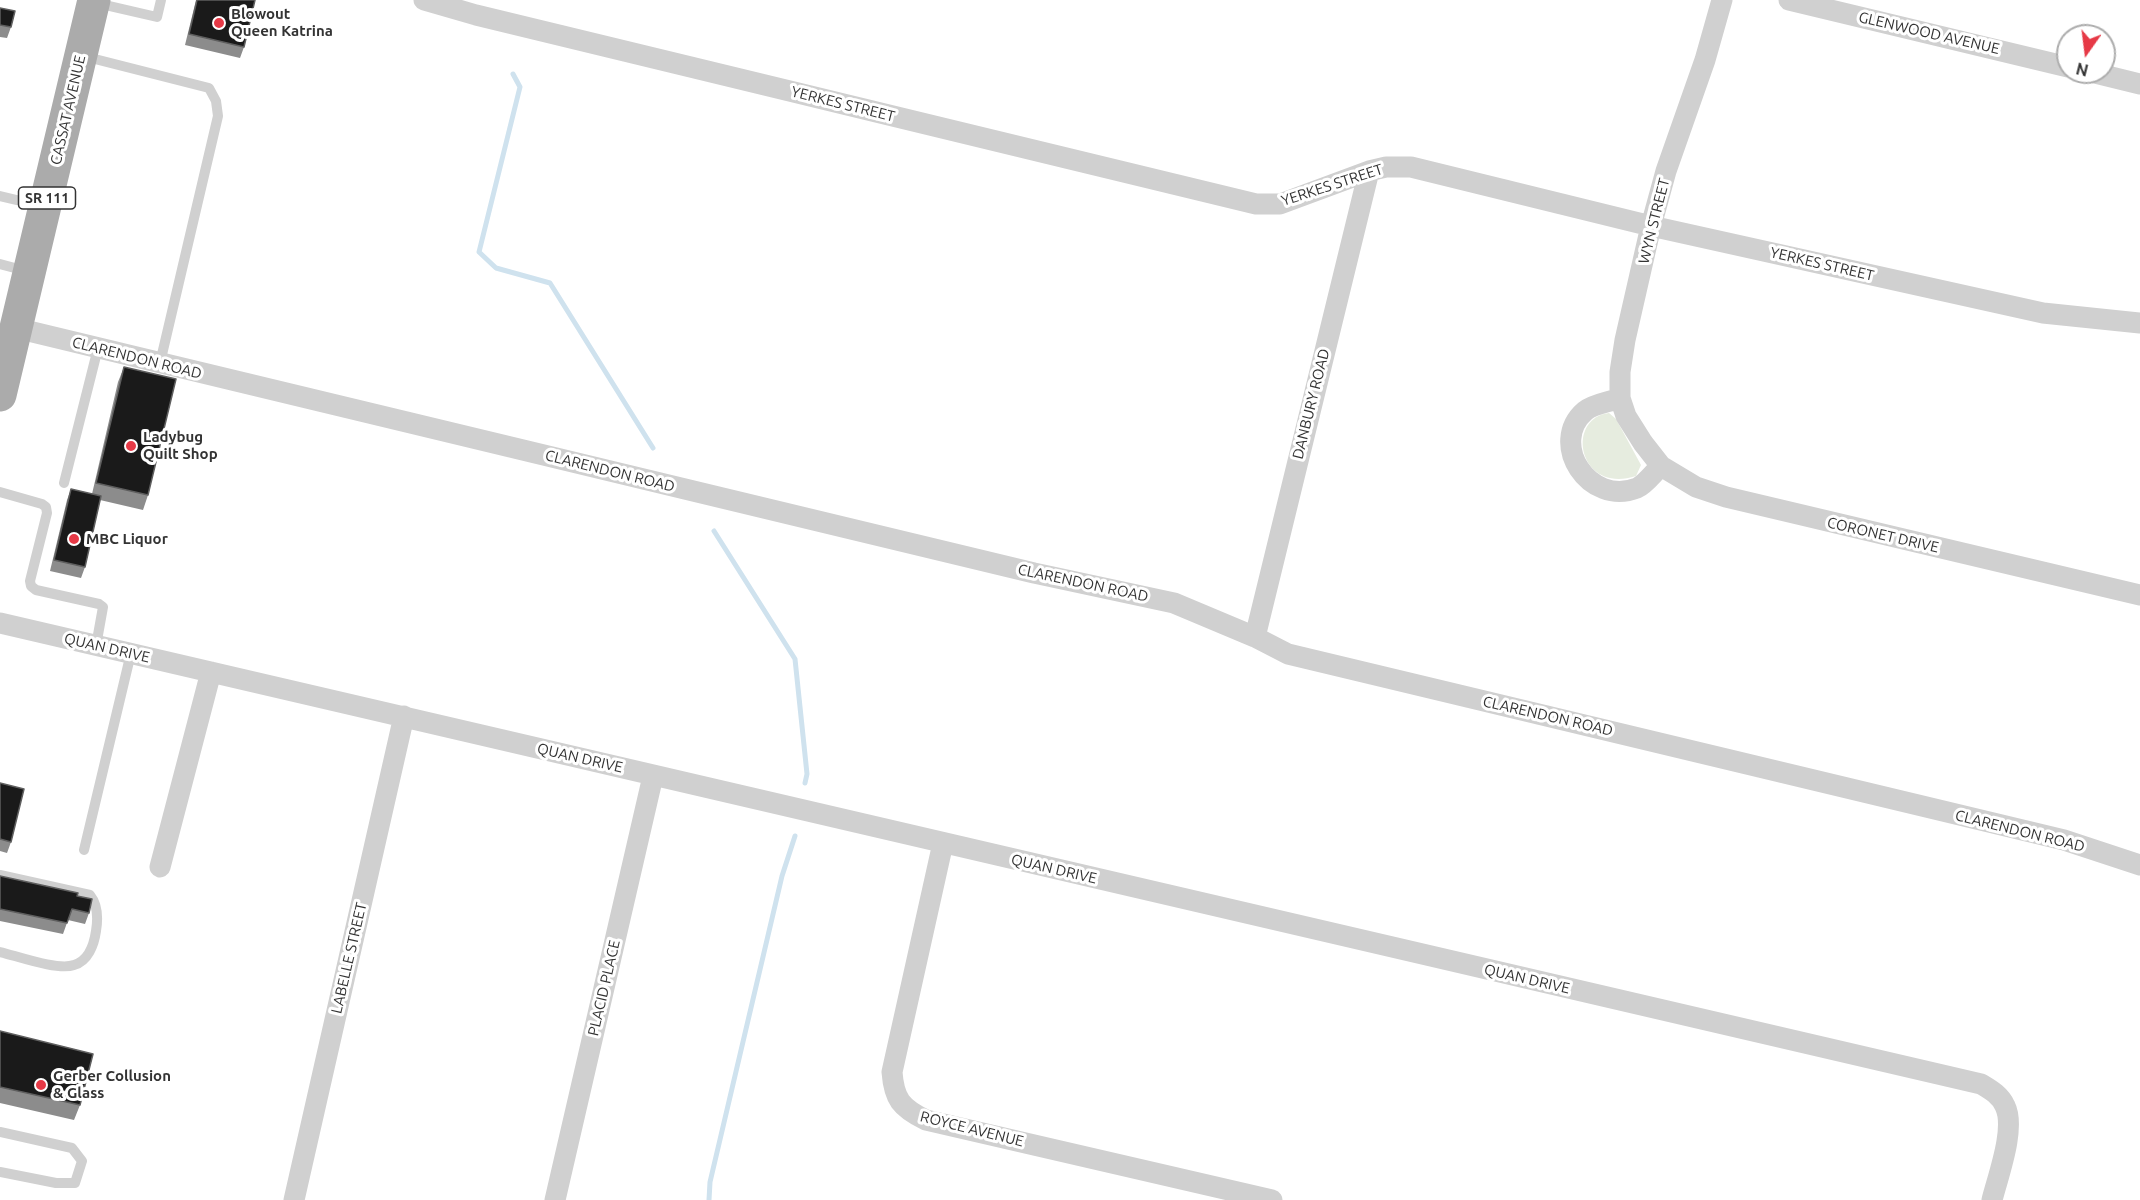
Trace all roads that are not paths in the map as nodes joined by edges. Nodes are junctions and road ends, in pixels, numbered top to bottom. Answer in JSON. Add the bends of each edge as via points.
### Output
{"nodes":[{"id":1,"x":161,"y":0,"type":"edge"},
{"id":2,"x":424,"y":0,"type":"edge"},
{"id":3,"x":1722,"y":0,"type":"edge"},
{"id":4,"x":1789,"y":0,"type":"edge"},
{"id":5,"x":93,"y":1,"type":"edge"},
{"id":6,"x":81,"y":56,"type":"junction"},
{"id":7,"x":2056,"y":64,"type":"edge"},
{"id":8,"x":2116,"y":78,"type":"edge"},
{"id":9,"x":2140,"y":84,"type":"edge"},
{"id":10,"x":1369,"y":171,"type":"junction"},
{"id":11,"x":0,"y":196,"type":"edge"},
{"id":12,"x":45,"y":207,"type":"junction"},
{"id":13,"x":1651,"y":226,"type":"junction"},
{"id":14,"x":15,"y":268,"type":"edge"},
{"id":15,"x":2140,"y":323,"type":"edge"},
{"id":16,"x":16,"y":328,"type":"junction"},
{"id":17,"x":98,"y":348,"type":"junction"},
{"id":18,"x":160,"y":363,"type":"junction"},
{"id":19,"x":0,"y":395,"type":"edge"},
{"id":20,"x":1620,"y":398,"type":"junction"},
{"id":21,"x":1642,"y":443,"type":"joint"},
{"id":22,"x":1661,"y":466,"type":"junction"},
{"id":23,"x":64,"y":483,"type":"dead end"},
{"id":24,"x":0,"y":492,"type":"edge"},
{"id":25,"x":2140,"y":596,"type":"edge"},
{"id":26,"x":0,"y":623,"type":"edge"},
{"id":27,"x":1255,"y":637,"type":"junction"},
{"id":28,"x":96,"y":646,"type":"junction"},
{"id":29,"x":131,"y":653,"type":"junction"},
{"id":30,"x":211,"y":672,"type":"junction"},
{"id":31,"x":404,"y":717,"type":"junction"},
{"id":32,"x":653,"y":776,"type":"junction"},
{"id":33,"x":943,"y":843,"type":"junction"},
{"id":34,"x":84,"y":850,"type":"dead end"},
{"id":35,"x":2140,"y":865,"type":"edge"},
{"id":36,"x":160,"y":867,"type":"dead end"},
{"id":37,"x":0,"y":875,"type":"edge"},
{"id":38,"x":86,"y":918,"type":"edge"},
{"id":39,"x":98,"y":920,"type":"junction"},
{"id":40,"x":0,"y":952,"type":"edge"},
{"id":41,"x":0,"y":1132,"type":"edge"},
{"id":42,"x":0,"y":1172,"type":"edge"},
{"id":43,"x":294,"y":1200,"type":"edge"},
{"id":44,"x":555,"y":1200,"type":"edge"},
{"id":45,"x":1272,"y":1200,"type":"edge"},
{"id":46,"x":1992,"y":1200,"type":"edge"}],
"edges":[{"from":1,"to":5,"type":"lane","via":[[158,17]]},
{"from":2,"to":10,"type":"street","name":"YERKES STREET","via":[[1256,204],[1280,204]]},
{"from":3,"to":13,"type":"street","name":"WYN STREET"},
{"from":4,"to":7,"type":"street","name":"GLENWOOD AVENUE"},
{"from":5,"to":6,"type":"main road","name":"CASSAT AVENUE","number":"SR 111"},
{"from":6,"to":12,"type":"main road","name":"CASSAT AVENUE","number":"SR 111"},
{"from":6,"to":18,"type":"lane","via":[[209,88],[216,101],[218,116]]},
{"from":8,"to":9,"type":"street"},
{"from":10,"to":13,"type":"street","name":"YERKES STREET","via":[[1411,167]]},
{"from":10,"to":27,"type":"street","name":"DANBURY ROAD"},
{"from":11,"to":12,"type":"lane"},
{"from":12,"to":14,"type":"main road","name":"CASSAT AVENUE","number":"SR 111"},
{"from":13,"to":15,"type":"street","name":"YERKES STREET","via":[[2043,313]]},
{"from":13,"to":20,"type":"street","name":"WYN STREET","via":[[1625,340]]},
{"from":14,"to":16,"type":"main road","name":"CASSAT AVENUE","number":"SR 111"},
{"from":16,"to":17,"type":"street","name":"CLARENDON ROAD"},
{"from":16,"to":19,"type":"main road","name":"CASSAT AVENUE","number":"SR 111"},
{"from":17,"to":18,"type":"street","name":"CLARENDON ROAD"},
{"from":17,"to":23,"type":"lane"},
{"from":18,"to":27,"type":"street","name":"CLARENDON ROAD","via":[[1034,573],[1174,603]]},
{"from":20,"to":21,"type":"street","name":"WYN STREET"},
{"from":20,"to":22,"type":"street","via":[[1586,409],[1574,423],[1570,446],[1578,470],[1595,485],[1616,492],[1639,487]]},
{"from":21,"to":22,"type":"street","name":"CORONET DRIVE"},
{"from":22,"to":25,"type":"street","name":"CORONET DRIVE","via":[[1696,488],[1726,497]]},
{"from":24,"to":28,"type":"lane","via":[[46,507],[31,586],[103,607]]},
{"from":26,"to":28,"type":"street","name":"QUAN DRIVE"},
{"from":27,"to":35,"type":"street","name":"CLARENDON ROAD","via":[[1288,654],[2064,840]]},
{"from":28,"to":29,"type":"street","name":"QUAN DRIVE"},
{"from":29,"to":30,"type":"street","name":"QUAN DRIVE"},
{"from":29,"to":34,"type":"lane"},
{"from":30,"to":31,"type":"street","name":"QUAN DRIVE"},
{"from":30,"to":36,"type":"street"},
{"from":31,"to":32,"type":"street","name":"QUAN DRIVE"},
{"from":31,"to":43,"type":"street","name":"LABELLE STREET"},
{"from":32,"to":33,"type":"street","name":"QUAN DRIVE"},
{"from":32,"to":44,"type":"street","name":"PLACID PLACE"},
{"from":33,"to":45,"type":"street","name":"ROYCE AVENUE","via":[[892,1072],[893,1090],[899,1102],[926,1120]]},
{"from":33,"to":46,"type":"street","name":"QUAN DRIVE","via":[[1980,1084],[1995,1092],[2009,1119]]},
{"from":37,"to":39,"type":"lane","via":[[90,895]]},
{"from":38,"to":39,"type":"lane"},
{"from":39,"to":40,"type":"lane","via":[[87,957],[74,966]]},
{"from":41,"to":42,"type":"lane","via":[[72,1148],[82,1161],[75,1182],[56,1183]]}]}
